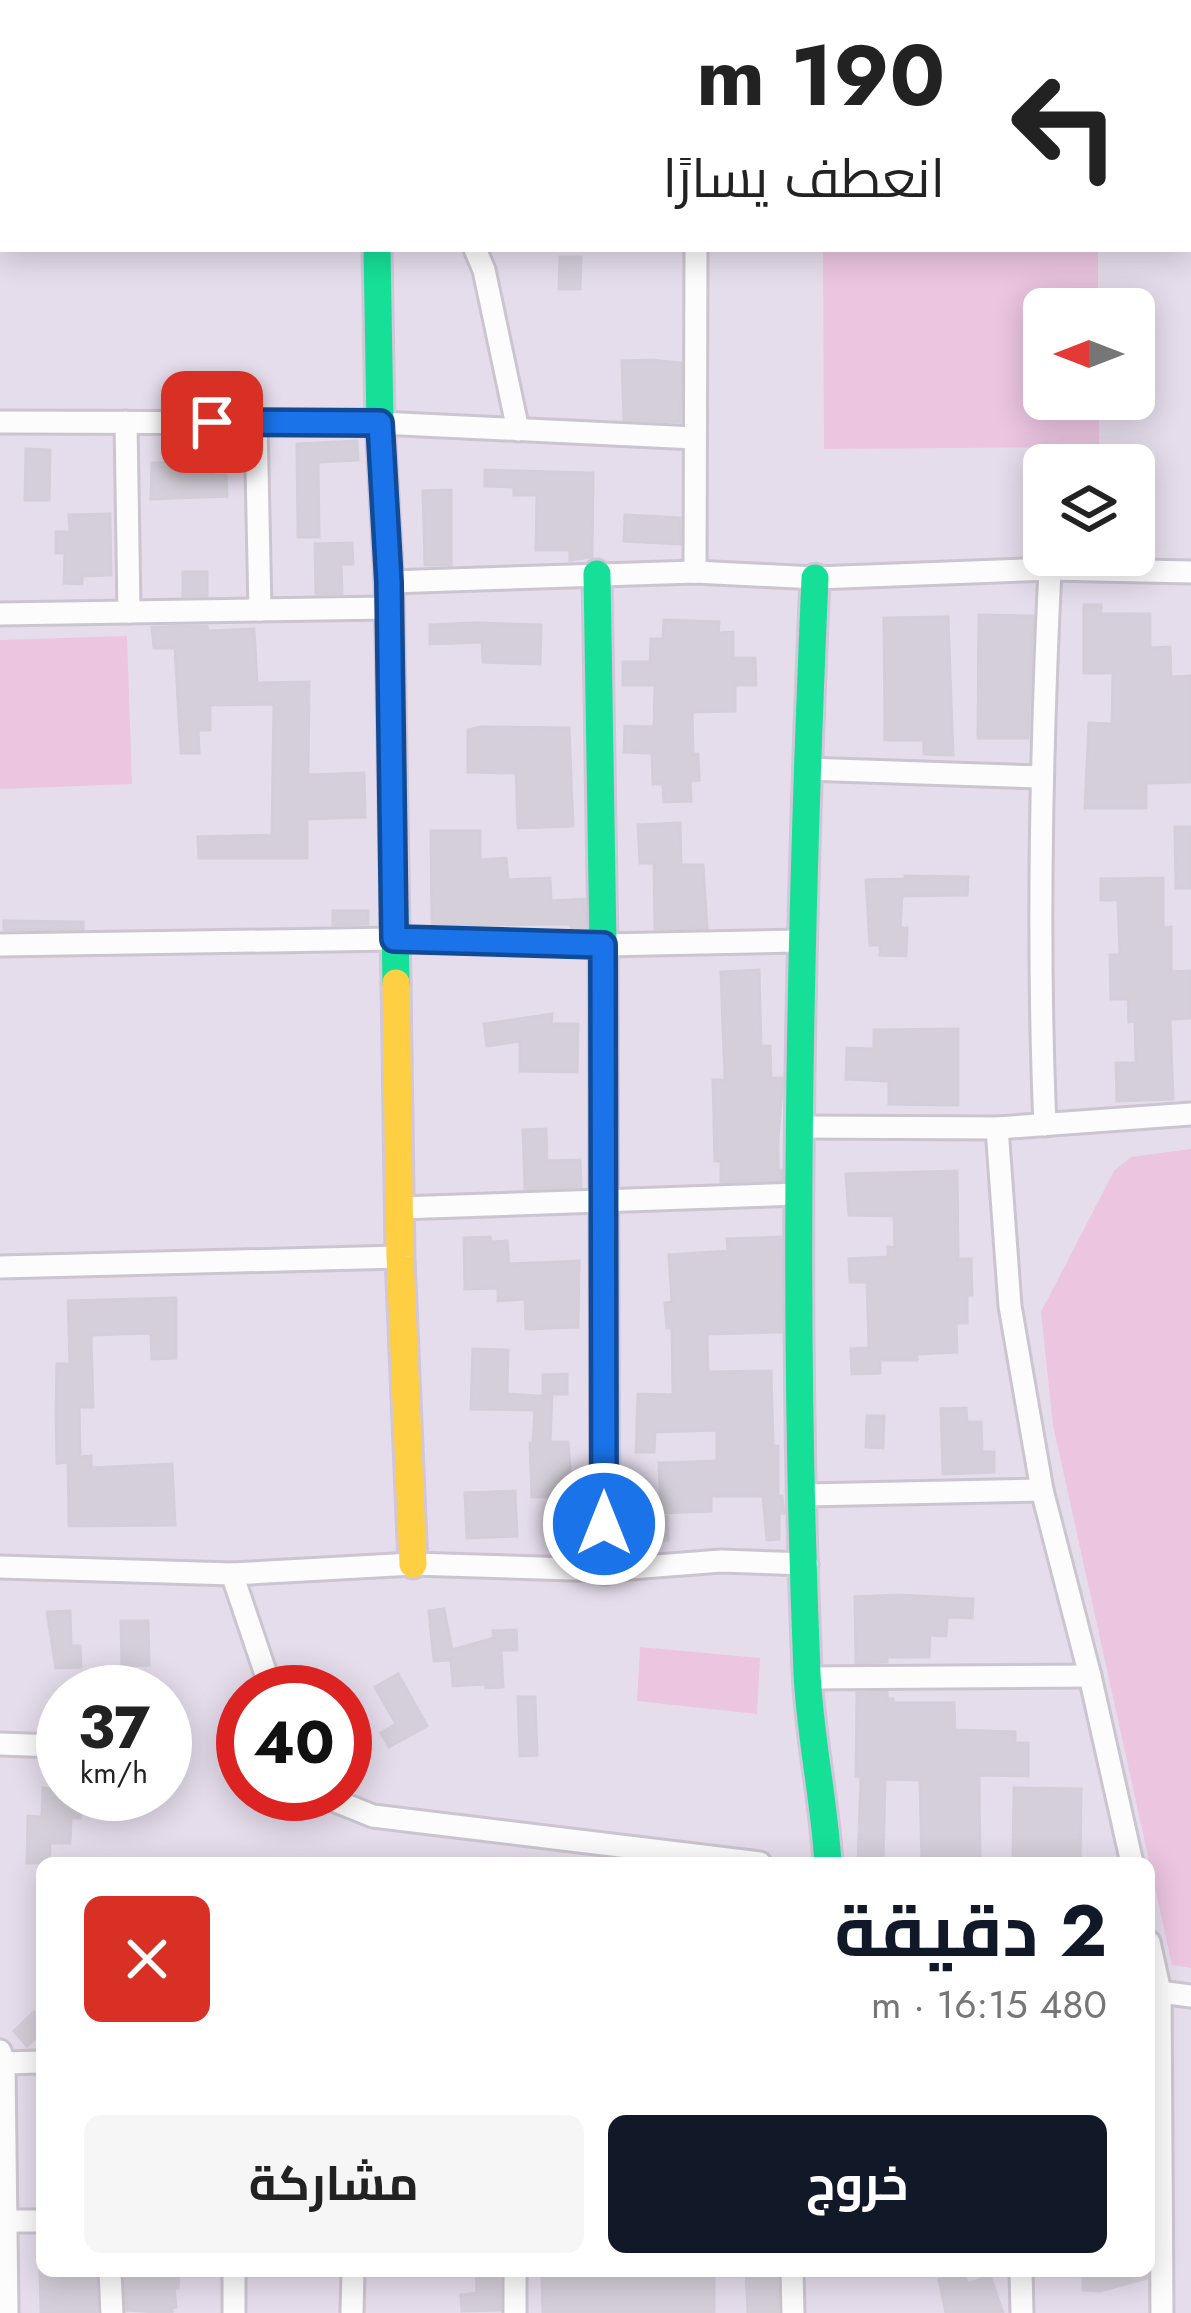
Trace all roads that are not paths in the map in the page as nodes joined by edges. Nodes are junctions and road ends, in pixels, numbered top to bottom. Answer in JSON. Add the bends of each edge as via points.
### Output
{"nodes":[{"id":1,"x":377,"y":252,"type":"edge"},
{"id":2,"x":476,"y":252,"type":"edge"},
{"id":3,"x":696,"y":252,"type":"edge"},
{"id":4,"x":0,"y":422,"type":"edge"},
{"id":5,"x":126,"y":422,"type":"junction"},
{"id":6,"x":256,"y":422,"type":"junction"},
{"id":7,"x":380,"y":423,"type":"junction"},
{"id":8,"x":518,"y":430,"type":"junction"},
{"id":9,"x":695,"y":439,"type":"junction"},
{"id":10,"x":1023,"y":570,"type":"edge"},
{"id":11,"x":1155,"y":571,"type":"edge"},
{"id":12,"x":695,"y":572,"type":"junction"},
{"id":13,"x":1191,"y":572,"type":"edge"},
{"id":14,"x":597,"y":574,"type":"junction"},
{"id":15,"x":1050,"y":576,"type":"edge"},
{"id":16,"x":815,"y":578,"type":"junction"},
{"id":17,"x":389,"y":595,"type":"junction"},
{"id":18,"x":260,"y":610,"type":"junction"},
{"id":19,"x":129,"y":612,"type":"junction"},
{"id":20,"x":0,"y":614,"type":"edge"},
{"id":21,"x":806,"y":769,"type":"junction"},
{"id":22,"x":1040,"y":778,"type":"junction"},
{"id":23,"x":394,"y":939,"type":"junction"},
{"id":24,"x":800,"y":941,"type":"junction"},
{"id":25,"x":0,"y":945,"type":"edge"},
{"id":26,"x":603,"y":945,"type":"junction"},
{"id":27,"x":1191,"y":1114,"type":"edge"},
{"id":28,"x":1045,"y":1125,"type":"junction"},
{"id":29,"x":802,"y":1127,"type":"junction"},
{"id":30,"x":997,"y":1128,"type":"junction"},
{"id":31,"x":801,"y":1194,"type":"junction"},
{"id":32,"x":603,"y":1203,"type":"junction"},
{"id":33,"x":399,"y":1208,"type":"junction"},
{"id":34,"x":400,"y":1257,"type":"junction"},
{"id":35,"x":0,"y":1267,"type":"edge"},
{"id":36,"x":1042,"y":1490,"type":"junction"},
{"id":37,"x":806,"y":1495,"type":"junction"},
{"id":38,"x":412,"y":1564,"type":"junction"},
{"id":39,"x":806,"y":1564,"type":"junction"},
{"id":40,"x":0,"y":1567,"type":"edge"},
{"id":41,"x":605,"y":1570,"type":"junction"},
{"id":42,"x":232,"y":1574,"type":"junction"},
{"id":43,"x":263,"y":1665,"type":"edge"},
{"id":44,"x":1090,"y":1676,"type":"junction"},
{"id":45,"x":808,"y":1678,"type":"junction"},
{"id":46,"x":0,"y":1744,"type":"edge"},
{"id":47,"x":36,"y":1745,"type":"edge"},
{"id":48,"x":372,"y":1816,"type":"edge"},
{"id":49,"x":711,"y":1857,"type":"edge"},
{"id":50,"x":828,"y":1857,"type":"edge"},
{"id":51,"x":1131,"y":1857,"type":"edge"},
{"id":52,"x":1155,"y":1969,"type":"edge"},
{"id":53,"x":1160,"y":1992,"type":"junction"},
{"id":54,"x":1191,"y":1996,"type":"edge"},
{"id":55,"x":2,"y":2057,"type":"edge"},
{"id":56,"x":36,"y":2061,"type":"edge"},
{"id":57,"x":3,"y":2221,"type":"edge"},
{"id":58,"x":36,"y":2221,"type":"edge"},
{"id":59,"x":110,"y":2277,"type":"edge"},
{"id":60,"x":233,"y":2277,"type":"edge"},
{"id":61,"x":352,"y":2277,"type":"edge"},
{"id":62,"x":515,"y":2277,"type":"edge"},
{"id":63,"x":792,"y":2277,"type":"edge"},
{"id":64,"x":1021,"y":2277,"type":"edge"},
{"id":65,"x":7,"y":2313,"type":"edge"},
{"id":66,"x":112,"y":2313,"type":"edge"},
{"id":67,"x":234,"y":2313,"type":"edge"},
{"id":68,"x":352,"y":2313,"type":"edge"},
{"id":69,"x":515,"y":2313,"type":"edge"},
{"id":70,"x":793,"y":2313,"type":"edge"},
{"id":71,"x":1022,"y":2313,"type":"edge"},
{"id":72,"x":1162,"y":2313,"type":"edge"}],
"edges":[{"from":1,"to":7,"type":"street"},
{"from":2,"to":8,"type":"street"},
{"from":3,"to":9,"type":"street"},
{"from":4,"to":5,"type":"street"},
{"from":5,"to":6,"type":"street"},
{"from":5,"to":19,"type":"street"},
{"from":6,"to":7,"type":"street"},
{"from":6,"to":18,"type":"street"},
{"from":7,"to":8,"type":"street"},
{"from":7,"to":17,"type":"street"},
{"from":8,"to":9,"type":"street"},
{"from":9,"to":12,"type":"street"},
{"from":10,"to":16,"type":"street"},
{"from":11,"to":13,"type":"street"},
{"from":12,"to":14,"type":"street"},
{"from":12,"to":16,"type":"street"},
{"from":14,"to":17,"type":"street"},
{"from":14,"to":26,"type":"street"},
{"from":15,"to":22,"type":"street"},
{"from":16,"to":21,"type":"street"},
{"from":17,"to":18,"type":"street"},
{"from":17,"to":23,"type":"street"},
{"from":18,"to":19,"type":"street"},
{"from":19,"to":20,"type":"street"},
{"from":21,"to":22,"type":"street"},
{"from":21,"to":24,"type":"street"},
{"from":22,"to":28,"type":"street"},
{"from":23,"to":25,"type":"street"},
{"from":23,"to":26,"type":"street"},
{"from":23,"to":33,"type":"street"},
{"from":24,"to":26,"type":"street"},
{"from":24,"to":29,"type":"street"},
{"from":26,"to":32,"type":"street"},
{"from":27,"to":28,"type":"street"},
{"from":28,"to":30,"type":"street"},
{"from":29,"to":30,"type":"street"},
{"from":29,"to":31,"type":"street"},
{"from":30,"to":36,"type":"street","via":[[1010,1306]]},
{"from":31,"to":32,"type":"street"},
{"from":31,"to":37,"type":"street"},
{"from":32,"to":33,"type":"street"},
{"from":32,"to":41,"type":"street"},
{"from":33,"to":34,"type":"street"},
{"from":34,"to":35,"type":"street"},
{"from":34,"to":38,"type":"street"},
{"from":36,"to":37,"type":"street"},
{"from":36,"to":44,"type":"street"},
{"from":37,"to":39,"type":"street"},
{"from":38,"to":41,"type":"street"},
{"from":38,"to":42,"type":"street"},
{"from":39,"to":41,"type":"street"},
{"from":39,"to":45,"type":"street"},
{"from":40,"to":42,"type":"street"},
{"from":42,"to":43,"type":"street"},
{"from":44,"to":45,"type":"street"},
{"from":44,"to":51,"type":"street"},
{"from":45,"to":50,"type":"street"},
{"from":46,"to":47,"type":"street"},
{"from":48,"to":49,"type":"street"},
{"from":52,"to":53,"type":"street"},
{"from":53,"to":54,"type":"street"},
{"from":53,"to":72,"type":"street"},
{"from":55,"to":56,"type":"street"},
{"from":55,"to":57,"type":"street"},
{"from":57,"to":58,"type":"street"},
{"from":57,"to":65,"type":"street"},
{"from":59,"to":66,"type":"street"},
{"from":60,"to":67,"type":"street"},
{"from":61,"to":68,"type":"street"},
{"from":62,"to":69,"type":"street"},
{"from":63,"to":70,"type":"street"},
{"from":64,"to":71,"type":"street"}]}
